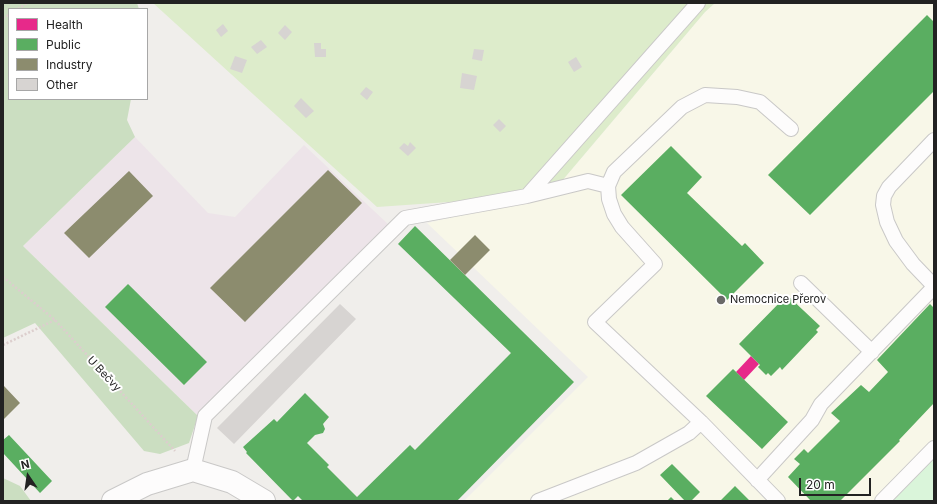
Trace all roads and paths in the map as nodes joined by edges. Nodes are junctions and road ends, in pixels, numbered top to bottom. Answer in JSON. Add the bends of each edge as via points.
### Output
{"nodes":[{"id":1,"x":698,"y":3,"type":"edge"},
{"id":2,"x":791,"y":129,"type":"dead end"},
{"id":3,"x":934,"y":140,"type":"edge"},
{"id":4,"x":608,"y":186,"type":"junction"},
{"id":5,"x":527,"y":196,"type":"junction"},
{"id":6,"x":3,"y":277,"type":"edge"},
{"id":7,"x":801,"y":284,"type":"dead end"},
{"id":8,"x":934,"y":287,"type":"edge"},
{"id":9,"x":55,"y":320,"type":"junction"},
{"id":10,"x":3,"y":345,"type":"edge"},
{"id":11,"x":872,"y":352,"type":"junction"},
{"id":12,"x":701,"y":422,"type":"junction"},
{"id":13,"x":934,"y":448,"type":"edge"},
{"id":14,"x":192,"y":470,"type":"junction"},
{"id":15,"x":757,"y":480,"type":"junction"},
{"id":16,"x":113,"y":501,"type":"edge"},
{"id":17,"x":264,"y":501,"type":"edge"},
{"id":18,"x":538,"y":501,"type":"edge"},
{"id":19,"x":778,"y":501,"type":"edge"},
{"id":20,"x":882,"y":501,"type":"edge"}],
"edges":[{"from":1,"to":5,"type":"lane"},
{"from":2,"to":4,"type":"lane","via":[[760,102],[737,97],[705,95],[682,107],[614,172]]},
{"from":3,"to":8,"type":"lane","via":[[889,187],[883,205],[886,222],[896,241]]},
{"from":4,"to":5,"type":"lane","via":[[588,181]]},
{"from":4,"to":12,"type":"lane","via":[[608,199],[622,227],[654,264],[595,322]]},
{"from":5,"to":14,"type":"lane","via":[[405,218],[205,416]]},
{"from":6,"to":9,"type":"path","name":"U Bečvy"},
{"from":7,"to":11,"type":"lane"},
{"from":8,"to":11,"type":"lane"},
{"from":9,"to":10,"type":"path"},
{"from":9,"to":14,"type":"path","name":"U Bečvy"},
{"from":11,"to":15,"type":"lane","via":[[821,404],[812,420]]},
{"from":12,"to":15,"type":"lane"},
{"from":12,"to":18,"type":"lane","via":[[689,433],[636,463]]},
{"from":13,"to":20,"type":"lane"},
{"from":14,"to":16,"type":"street","via":[[147,484]]},
{"from":14,"to":17,"type":"street","via":[[232,482]]},
{"from":15,"to":19,"type":"lane"}]}
